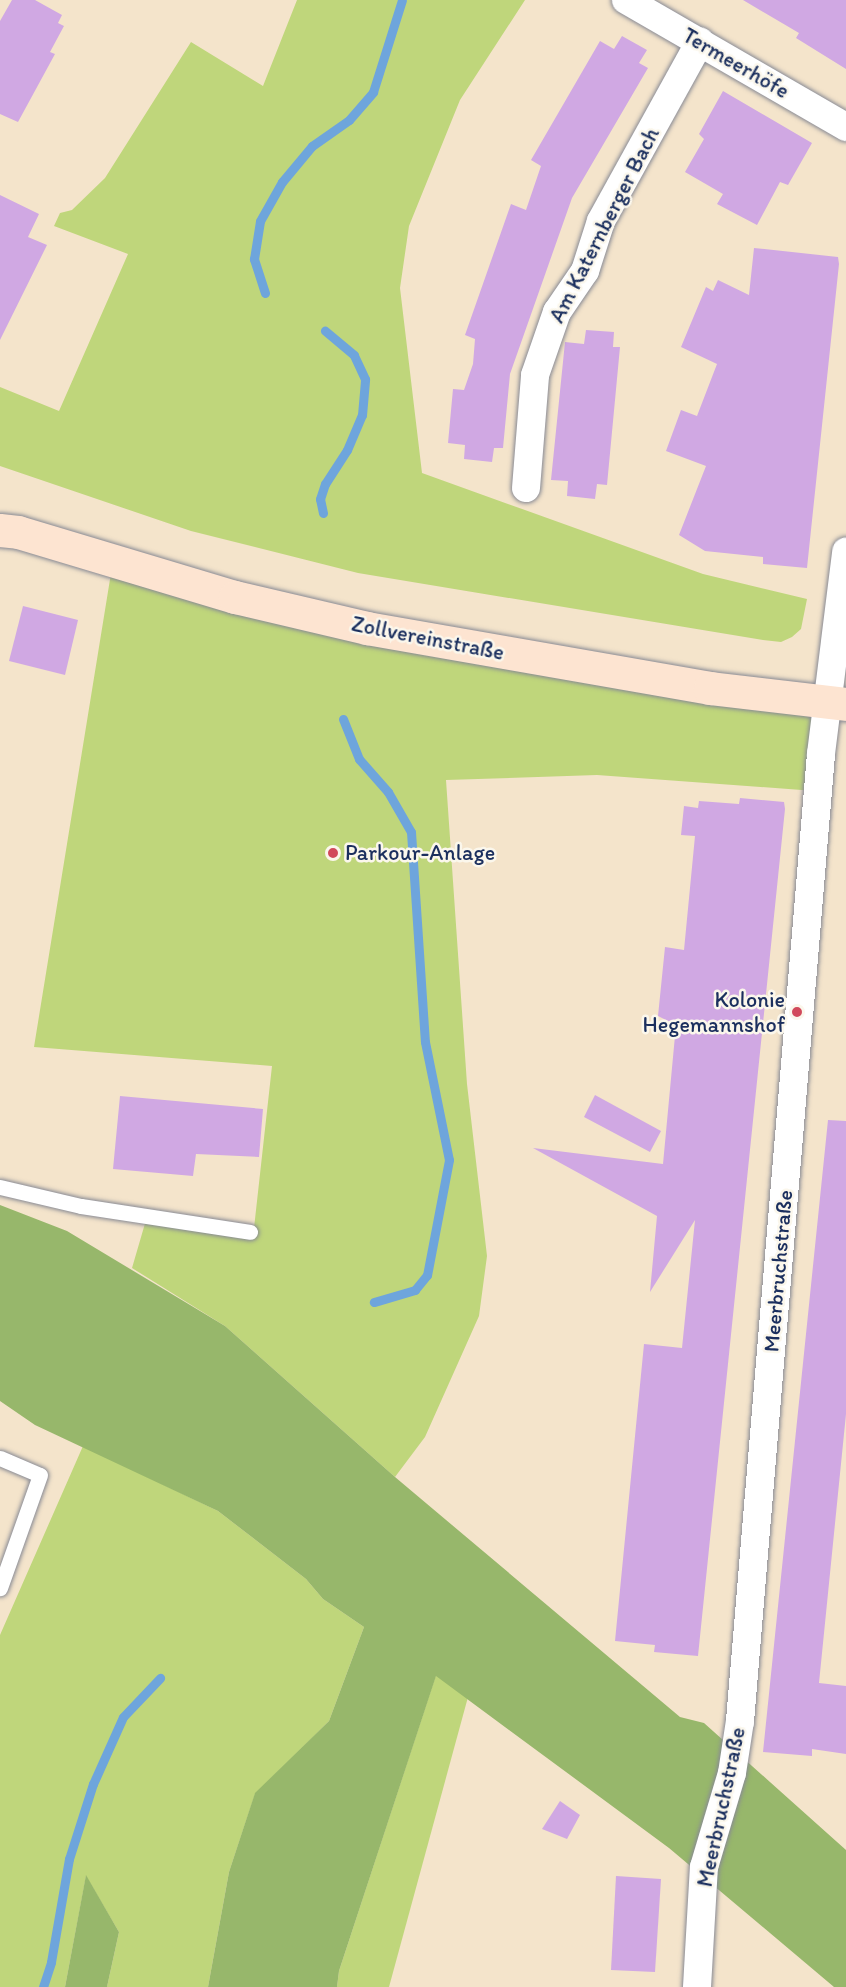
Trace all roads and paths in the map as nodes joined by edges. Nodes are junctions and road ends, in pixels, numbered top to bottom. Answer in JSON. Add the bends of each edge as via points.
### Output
{"nodes":[{"id":1,"x":626,"y":0,"type":"edge"},
{"id":2,"x":700,"y":42,"type":"junction"},
{"id":3,"x":846,"y":127,"type":"edge"},
{"id":4,"x":526,"y":488,"type":"dead end"},
{"id":5,"x":6,"y":525,"type":"edge"},
{"id":6,"x":846,"y":552,"type":"edge"},
{"id":7,"x":837,"y":704,"type":"edge"},
{"id":8,"x":0,"y":1187,"type":"edge"},
{"id":9,"x":250,"y":1232,"type":"dead end"},
{"id":10,"x":0,"y":1458,"type":"edge"},
{"id":11,"x":0,"y":1588,"type":"edge"},
{"id":12,"x":698,"y":1987,"type":"edge"}],
"edges":[{"from":1,"to":2,"type":"street","name":"Termeerhöfe"},
{"from":2,"to":3,"type":"street","name":"Termeerhöfe"},
{"from":2,"to":4,"type":"street","name":"Am Katernberger Bach","via":[[601,221],[585,271],[557,312],[535,375]]},
{"from":5,"to":7,"type":"main road","name":"Zollvereinstraße","via":[[235,597],[367,627],[710,688]]},
{"from":6,"to":7,"type":"street","name":"Meerbruchstraße"},
{"from":7,"to":12,"type":"street","name":"Meerbruchstraße","via":[[740,1721],[732,1773],[704,1867]]},
{"from":8,"to":9,"type":"lane","via":[[81,1206]]},
{"from":10,"to":11,"type":"lane","via":[[40,1475]]}]}
